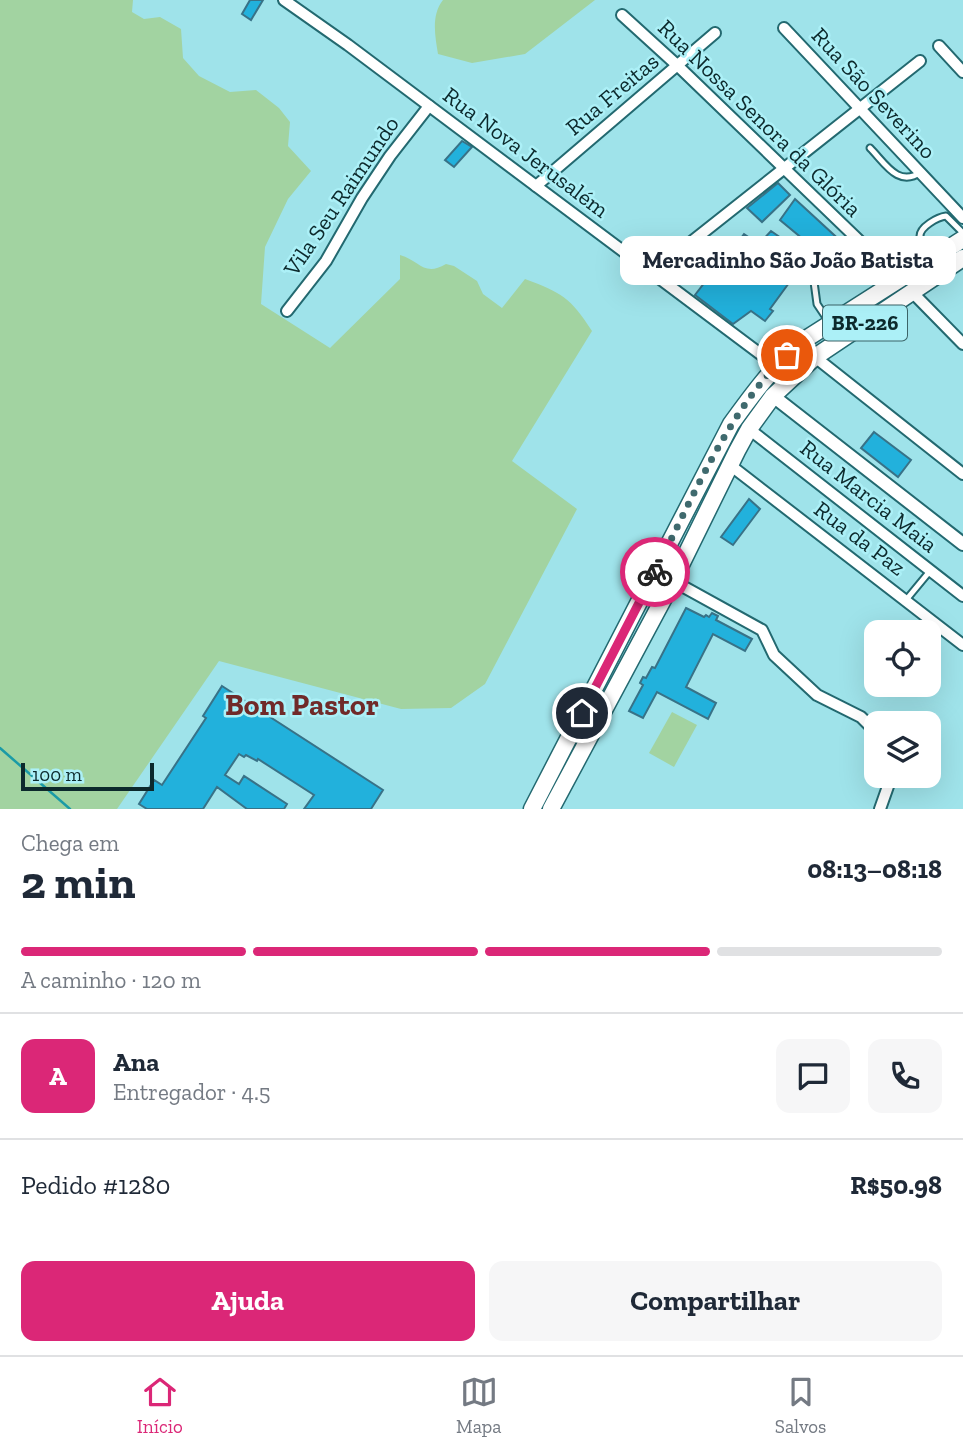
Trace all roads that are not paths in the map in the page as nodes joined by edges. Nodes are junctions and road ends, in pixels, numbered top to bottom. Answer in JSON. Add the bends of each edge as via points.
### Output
{"nodes":[{"id":1,"x":284,"y":0,"type":"edge"},
{"id":2,"x":622,"y":15,"type":"dead end"},
{"id":3,"x":784,"y":27,"type":"dead end"},
{"id":4,"x":715,"y":33,"type":"dead end"},
{"id":5,"x":939,"y":47,"type":"dead end"},
{"id":6,"x":920,"y":61,"type":"dead end"},
{"id":7,"x":678,"y":66,"type":"junction"},
{"id":8,"x":963,"y":72,"type":"edge"},
{"id":9,"x":429,"y":106,"type":"junction"},
{"id":10,"x":859,"y":107,"type":"junction"},
{"id":11,"x":870,"y":148,"type":"dead end"},
{"id":12,"x":784,"y":170,"type":"junction"},
{"id":13,"x":921,"y":172,"type":"junction"},
{"id":14,"x":536,"y":186,"type":"junction"},
{"id":15,"x":963,"y":218,"type":"edge"},
{"id":16,"x":963,"y":233,"type":"edge"},
{"id":17,"x":963,"y":239,"type":"edge"},
{"id":18,"x":963,"y":258,"type":"edge"},
{"id":19,"x":937,"y":266,"type":"junction"},
{"id":20,"x":812,"y":267,"type":"dead end"},
{"id":21,"x":652,"y":273,"type":"junction"},
{"id":22,"x":900,"y":280,"type":"junction"},
{"id":23,"x":912,"y":292,"type":"junction"},
{"id":24,"x":287,"y":311,"type":"dead end"},
{"id":25,"x":829,"y":324,"type":"junction"},
{"id":26,"x":841,"y":340,"type":"junction"},
{"id":27,"x":963,"y":344,"type":"edge"},
{"id":28,"x":815,"y":357,"type":"junction"},
{"id":29,"x":775,"y":365,"type":"junction"},
{"id":30,"x":773,"y":396,"type":"junction"},
{"id":31,"x":749,"y":429,"type":"junction"},
{"id":32,"x":730,"y":465,"type":"junction"},
{"id":33,"x":963,"y":474,"type":"edge"},
{"id":34,"x":681,"y":520,"type":"junction"},
{"id":35,"x":697,"y":530,"type":"junction"},
{"id":36,"x":963,"y":544,"type":"edge"},
{"id":37,"x":930,"y":571,"type":"junction"},
{"id":38,"x":673,"y":581,"type":"junction"},
{"id":39,"x":963,"y":596,"type":"edge"},
{"id":40,"x":906,"y":600,"type":"junction"},
{"id":41,"x":963,"y":645,"type":"edge"},
{"id":42,"x":864,"y":720,"type":"edge"},
{"id":43,"x":887,"y":788,"type":"edge"},
{"id":44,"x":532,"y":809,"type":"edge"},
{"id":45,"x":551,"y":809,"type":"edge"},
{"id":46,"x":880,"y":809,"type":"edge"}],
"edges":[{"from":1,"to":9,"type":"street","name":"Rua Nova Jerusalém"},
{"from":2,"to":7,"type":"street","name":"Rua Nossa Senora da Glória"},
{"from":3,"to":10,"type":"street","name":"Rua São Severino"},
{"from":4,"to":7,"type":"street","name":"Rua Freitas"},
{"from":5,"to":8,"type":"street"},
{"from":6,"to":10,"type":"street"},
{"from":7,"to":12,"type":"street","name":"Rua Nossa Senora da Glória"},
{"from":7,"to":14,"type":"street","name":"Rua Freitas"},
{"from":9,"to":14,"type":"street","name":"Rua Nova Jerusalém"},
{"from":9,"to":24,"type":"street","name":"Vila Seu Raimundo","via":[[362,198],[326,261]]},
{"from":10,"to":12,"type":"street"},
{"from":10,"to":13,"type":"street","name":"Rua São Severino"},
{"from":11,"to":13,"type":"lane","via":[[901,178]]},
{"from":12,"to":21,"type":"street"},
{"from":12,"to":22,"type":"street","name":"Rua Nossa Senora da Glória"},
{"from":13,"to":15,"type":"street","name":"Rua São Severino"},
{"from":14,"to":21,"type":"street","name":"Rua Nova Jerusalém"},
{"from":16,"to":19,"type":"lane","via":[[946,216],[920,233]]},
{"from":17,"to":19,"type":"main road","number":"BR-226"},
{"from":18,"to":19,"type":"main road","number":"BR-226"},
{"from":19,"to":22,"type":"main road","number":"BR-226"},
{"from":19,"to":23,"type":"main road","number":"BR-226"},
{"from":20,"to":25,"type":"lane","via":[[817,304]]},
{"from":21,"to":29,"type":"street","name":"Rua Nova Jerusalém"},
{"from":22,"to":25,"type":"main road","number":"BR-226"},
{"from":23,"to":26,"type":"main road","number":"BR-226"},
{"from":23,"to":27,"type":"street"},
{"from":25,"to":26,"type":"lane"},
{"from":25,"to":29,"type":"main road","number":"BR-226"},
{"from":26,"to":28,"type":"main road","number":"BR-226"},
{"from":28,"to":30,"type":"main road","number":"BR-226"},
{"from":28,"to":33,"type":"street"},
{"from":29,"to":34,"type":"main road","number":"BR-226","via":[[731,424]]},
{"from":30,"to":31,"type":"main road","number":"BR-226"},
{"from":30,"to":36,"type":"street"},
{"from":31,"to":32,"type":"main road","number":"BR-226"},
{"from":31,"to":37,"type":"street","name":"Rua Marcia Maia"},
{"from":32,"to":35,"type":"main road","number":"BR-226"},
{"from":32,"to":40,"type":"street","name":"Rua da Paz"},
{"from":34,"to":35,"type":"main road"},
{"from":34,"to":44,"type":"main road","number":"BR-226"},
{"from":35,"to":38,"type":"main road","number":"BR-226"},
{"from":37,"to":39,"type":"street","name":"Rua Marcia Maia"},
{"from":37,"to":40,"type":"lane"},
{"from":38,"to":42,"type":"street","via":[[762,630],[774,655],[817,695]]},
{"from":38,"to":45,"type":"main road","number":"BR-226"},
{"from":40,"to":41,"type":"street","name":"Rua da Paz"},
{"from":43,"to":46,"type":"street"}]}
